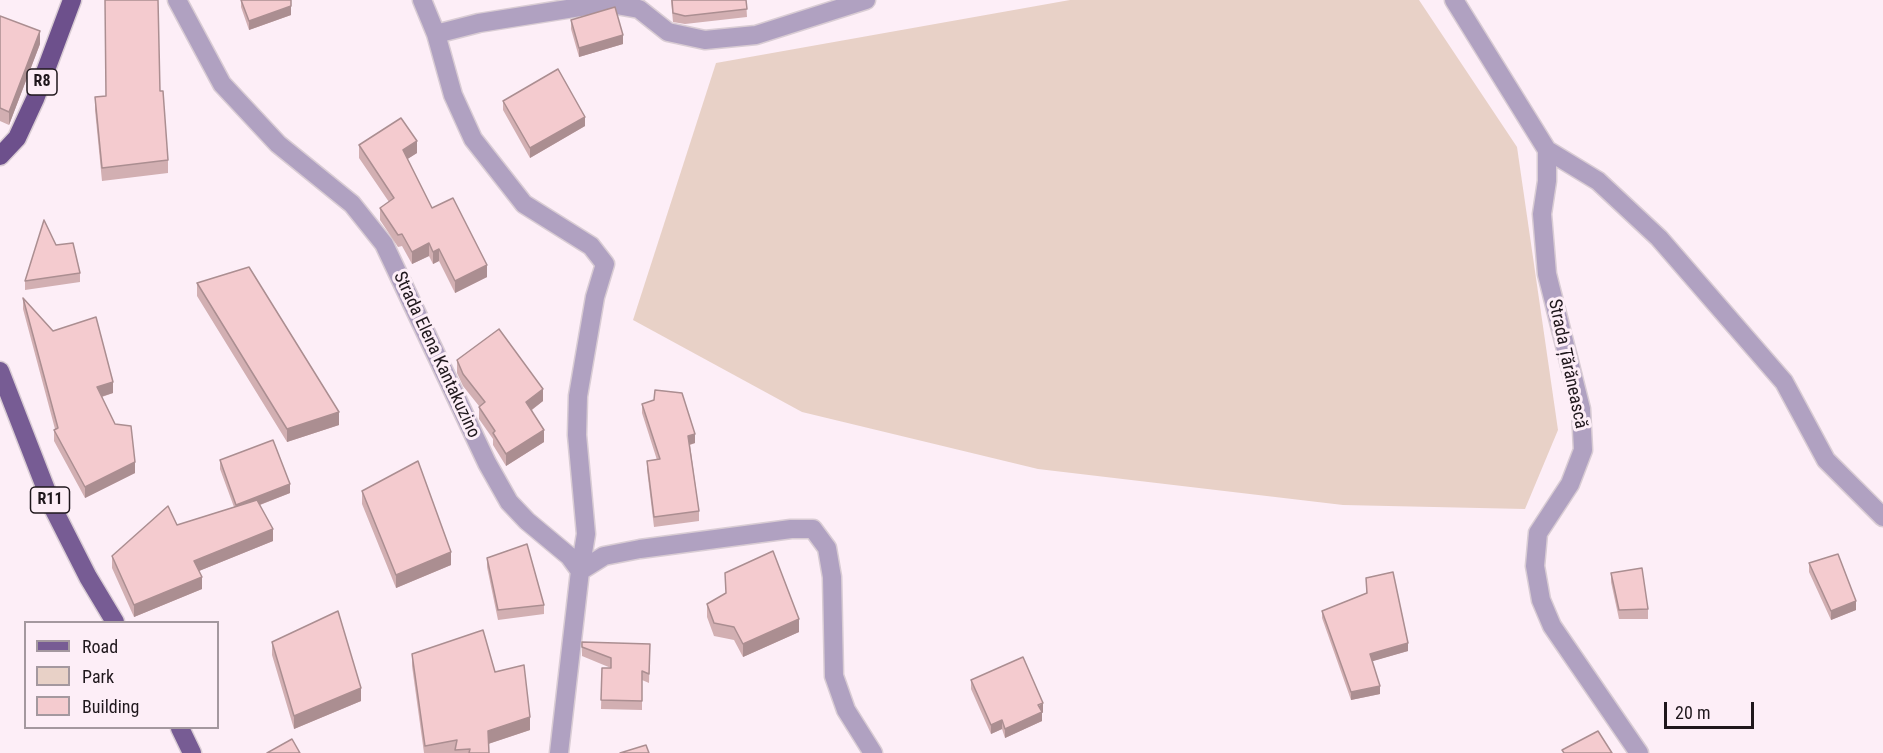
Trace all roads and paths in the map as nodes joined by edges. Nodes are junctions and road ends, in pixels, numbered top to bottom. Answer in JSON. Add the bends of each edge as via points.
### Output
{"nodes":[{"id":1,"x":72,"y":0,"type":"edge"},
{"id":2,"x":177,"y":0,"type":"edge"},
{"id":3,"x":422,"y":0,"type":"edge"},
{"id":4,"x":866,"y":0,"type":"edge"},
{"id":5,"x":1454,"y":0,"type":"edge"},
{"id":6,"x":436,"y":34,"type":"junction"},
{"id":7,"x":1547,"y":150,"type":"junction"},
{"id":8,"x":0,"y":156,"type":"edge"},
{"id":9,"x":0,"y":371,"type":"edge"},
{"id":10,"x":1883,"y":517,"type":"edge"},
{"id":11,"x":580,"y":572,"type":"junction"},
{"id":12,"x":114,"y":621,"type":"edge"},
{"id":13,"x":180,"y":729,"type":"edge"},
{"id":14,"x":192,"y":753,"type":"edge"},
{"id":15,"x":559,"y":753,"type":"edge"},
{"id":16,"x":873,"y":753,"type":"edge"},
{"id":17,"x":1639,"y":753,"type":"edge"}],
"edges":[{"from":1,"to":8,"type":"highway","number":"R8","via":[[17,138]]},
{"from":2,"to":11,"type":"street","name":"Strada Elena Kantakuzino","via":[[222,84],[278,144],[352,204],[384,244],[487,463],[510,502],[569,556]]},
{"from":3,"to":6,"type":"street"},
{"from":4,"to":6,"type":"street","via":[[756,35],[705,40],[668,32],[639,9],[604,3]]},
{"from":5,"to":7,"type":"street"},
{"from":6,"to":11,"type":"street","via":[[453,95],[473,139],[524,204],[591,246],[605,264],[595,297],[578,396],[577,435],[586,534]]},
{"from":7,"to":10,"type":"street","via":[[1598,181],[1659,238],[1784,382],[1826,460]]},
{"from":7,"to":17,"type":"street","name":"Strada Țărănească","via":[[1542,214],[1547,274],[1581,410],[1583,450],[1570,484],[1538,533],[1535,566],[1541,600],[1552,626]]},
{"from":9,"to":12,"type":"main road","number":"R11","via":[[54,510]]},
{"from":11,"to":15,"type":"street"},
{"from":11,"to":16,"type":"street","via":[[604,556],[640,549],[813,529],[827,548],[832,577],[834,676],[846,710]]},
{"from":13,"to":14,"type":"main road"}]}
